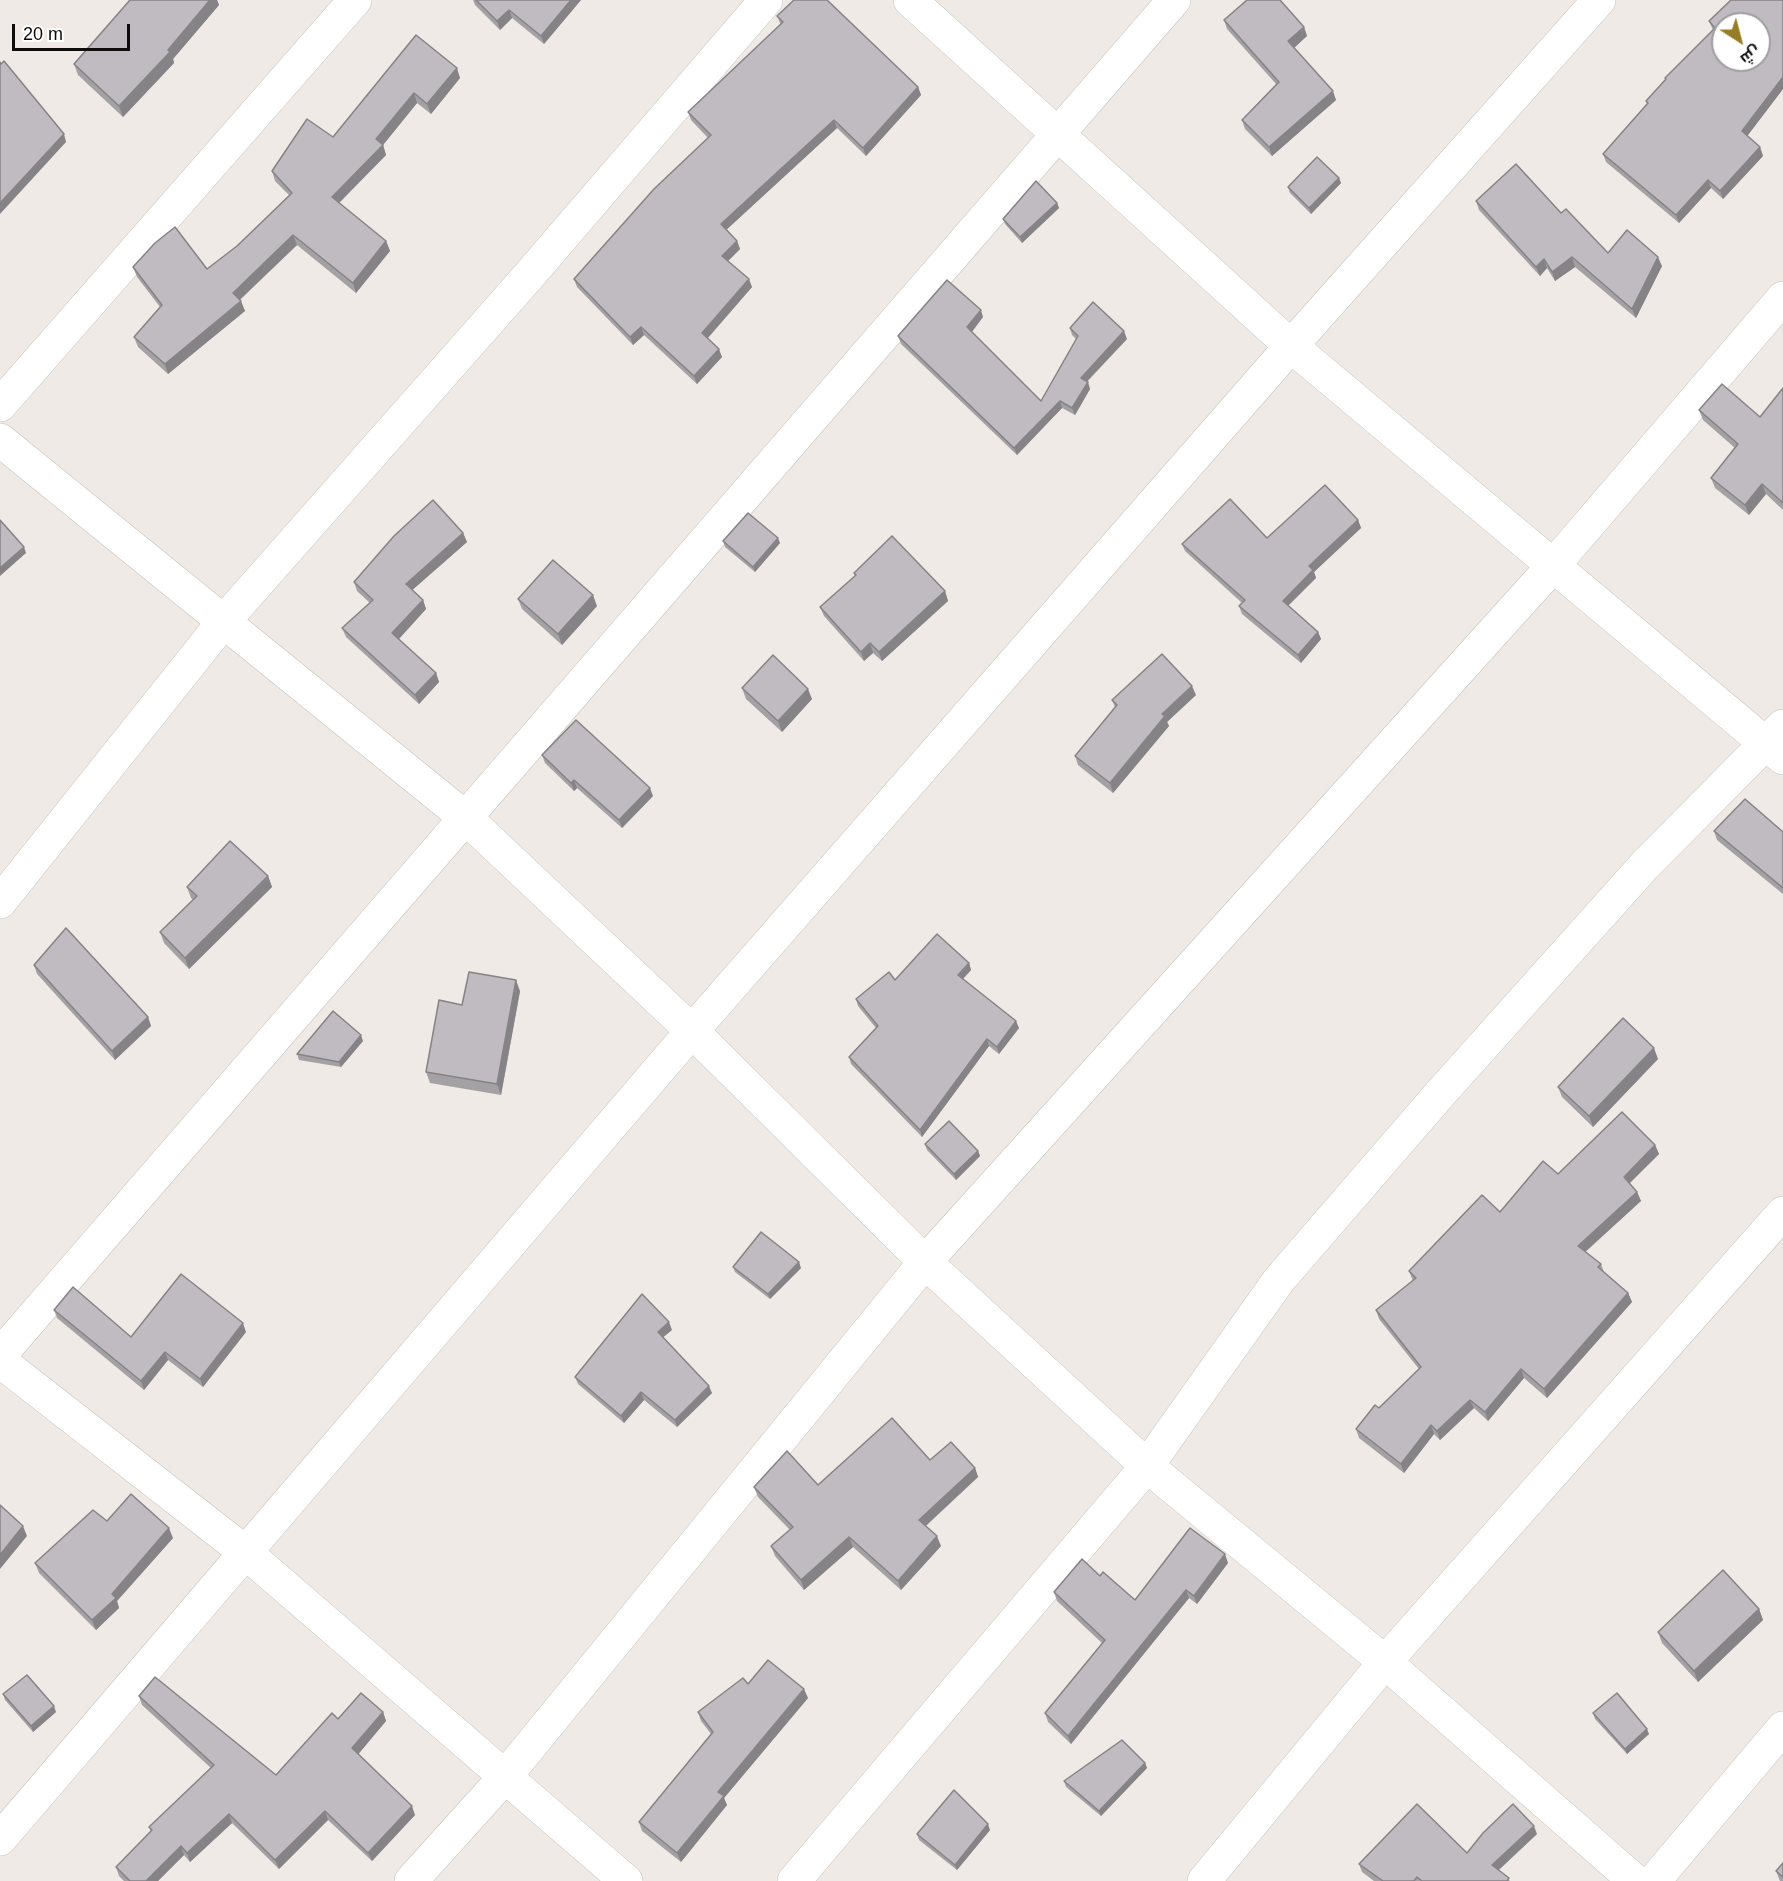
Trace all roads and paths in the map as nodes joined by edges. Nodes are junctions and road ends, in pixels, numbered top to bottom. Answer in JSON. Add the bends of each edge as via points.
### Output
{"nodes":[{"id":1,"x":355,"y":0,"type":"edge"},
{"id":2,"x":766,"y":0,"type":"edge"},
{"id":3,"x":910,"y":0,"type":"edge"},
{"id":4,"x":1174,"y":0,"type":"edge"},
{"id":5,"x":1599,"y":0,"type":"edge"},
{"id":6,"x":1059,"y":134,"type":"junction"},
{"id":7,"x":1783,"y":298,"type":"edge"},
{"id":8,"x":1291,"y":346,"type":"junction"},
{"id":9,"x":0,"y":405,"type":"edge"},
{"id":10,"x":0,"y":440,"type":"edge"},
{"id":11,"x":1552,"y":567,"type":"junction"},
{"id":12,"x":224,"y":621,"type":"junction"},
{"id":13,"x":1778,"y":743,"type":"edge"},
{"id":14,"x":467,"y":819,"type":"junction"},
{"id":15,"x":0,"y":903,"type":"edge"},
{"id":16,"x":692,"y":1031,"type":"junction"},
{"id":17,"x":1783,"y":1213,"type":"edge"},
{"id":18,"x":925,"y":1262,"type":"junction"},
{"id":19,"x":0,"y":1355,"type":"edge"},
{"id":20,"x":0,"y":1361,"type":"edge"},
{"id":21,"x":1147,"y":1466,"type":"junction"},
{"id":22,"x":245,"y":1552,"type":"junction"},
{"id":23,"x":1385,"y":1662,"type":"junction"},
{"id":24,"x":1783,"y":1728,"type":"edge"},
{"id":25,"x":504,"y":1778,"type":"junction"},
{"id":26,"x":0,"y":1839,"type":"edge"},
{"id":27,"x":411,"y":1881,"type":"edge"},
{"id":28,"x":626,"y":1881,"type":"edge"},
{"id":29,"x":794,"y":1881,"type":"edge"},
{"id":30,"x":1204,"y":1881,"type":"edge"},
{"id":31,"x":1635,"y":1881,"type":"edge"},
{"id":32,"x":1654,"y":1881,"type":"edge"}],
"edges":[{"from":1,"to":9,"type":"street"},
{"from":2,"to":12,"type":"street"},
{"from":3,"to":6,"type":"street"},
{"from":4,"to":6,"type":"street"},
{"from":5,"to":8,"type":"street"},
{"from":6,"to":8,"type":"street"},
{"from":6,"to":14,"type":"street"},
{"from":7,"to":11,"type":"street"},
{"from":8,"to":11,"type":"street"},
{"from":8,"to":16,"type":"street"},
{"from":10,"to":12,"type":"street"},
{"from":11,"to":13,"type":"street"},
{"from":11,"to":18,"type":"street"},
{"from":12,"to":14,"type":"street"},
{"from":12,"to":15,"type":"street"},
{"from":13,"to":21,"type":"street","via":[[1646,865],[1439,1095],[1279,1280]]},
{"from":14,"to":16,"type":"street"},
{"from":14,"to":19,"type":"street"},
{"from":16,"to":18,"type":"street"},
{"from":16,"to":22,"type":"street"},
{"from":17,"to":23,"type":"street"},
{"from":18,"to":21,"type":"street"},
{"from":18,"to":25,"type":"street"},
{"from":20,"to":22,"type":"street"},
{"from":21,"to":23,"type":"street"},
{"from":21,"to":29,"type":"street"},
{"from":22,"to":25,"type":"street"},
{"from":22,"to":26,"type":"street"},
{"from":23,"to":30,"type":"street"},
{"from":23,"to":31,"type":"street"},
{"from":24,"to":32,"type":"street"},
{"from":25,"to":27,"type":"street"},
{"from":25,"to":28,"type":"street"}]}
